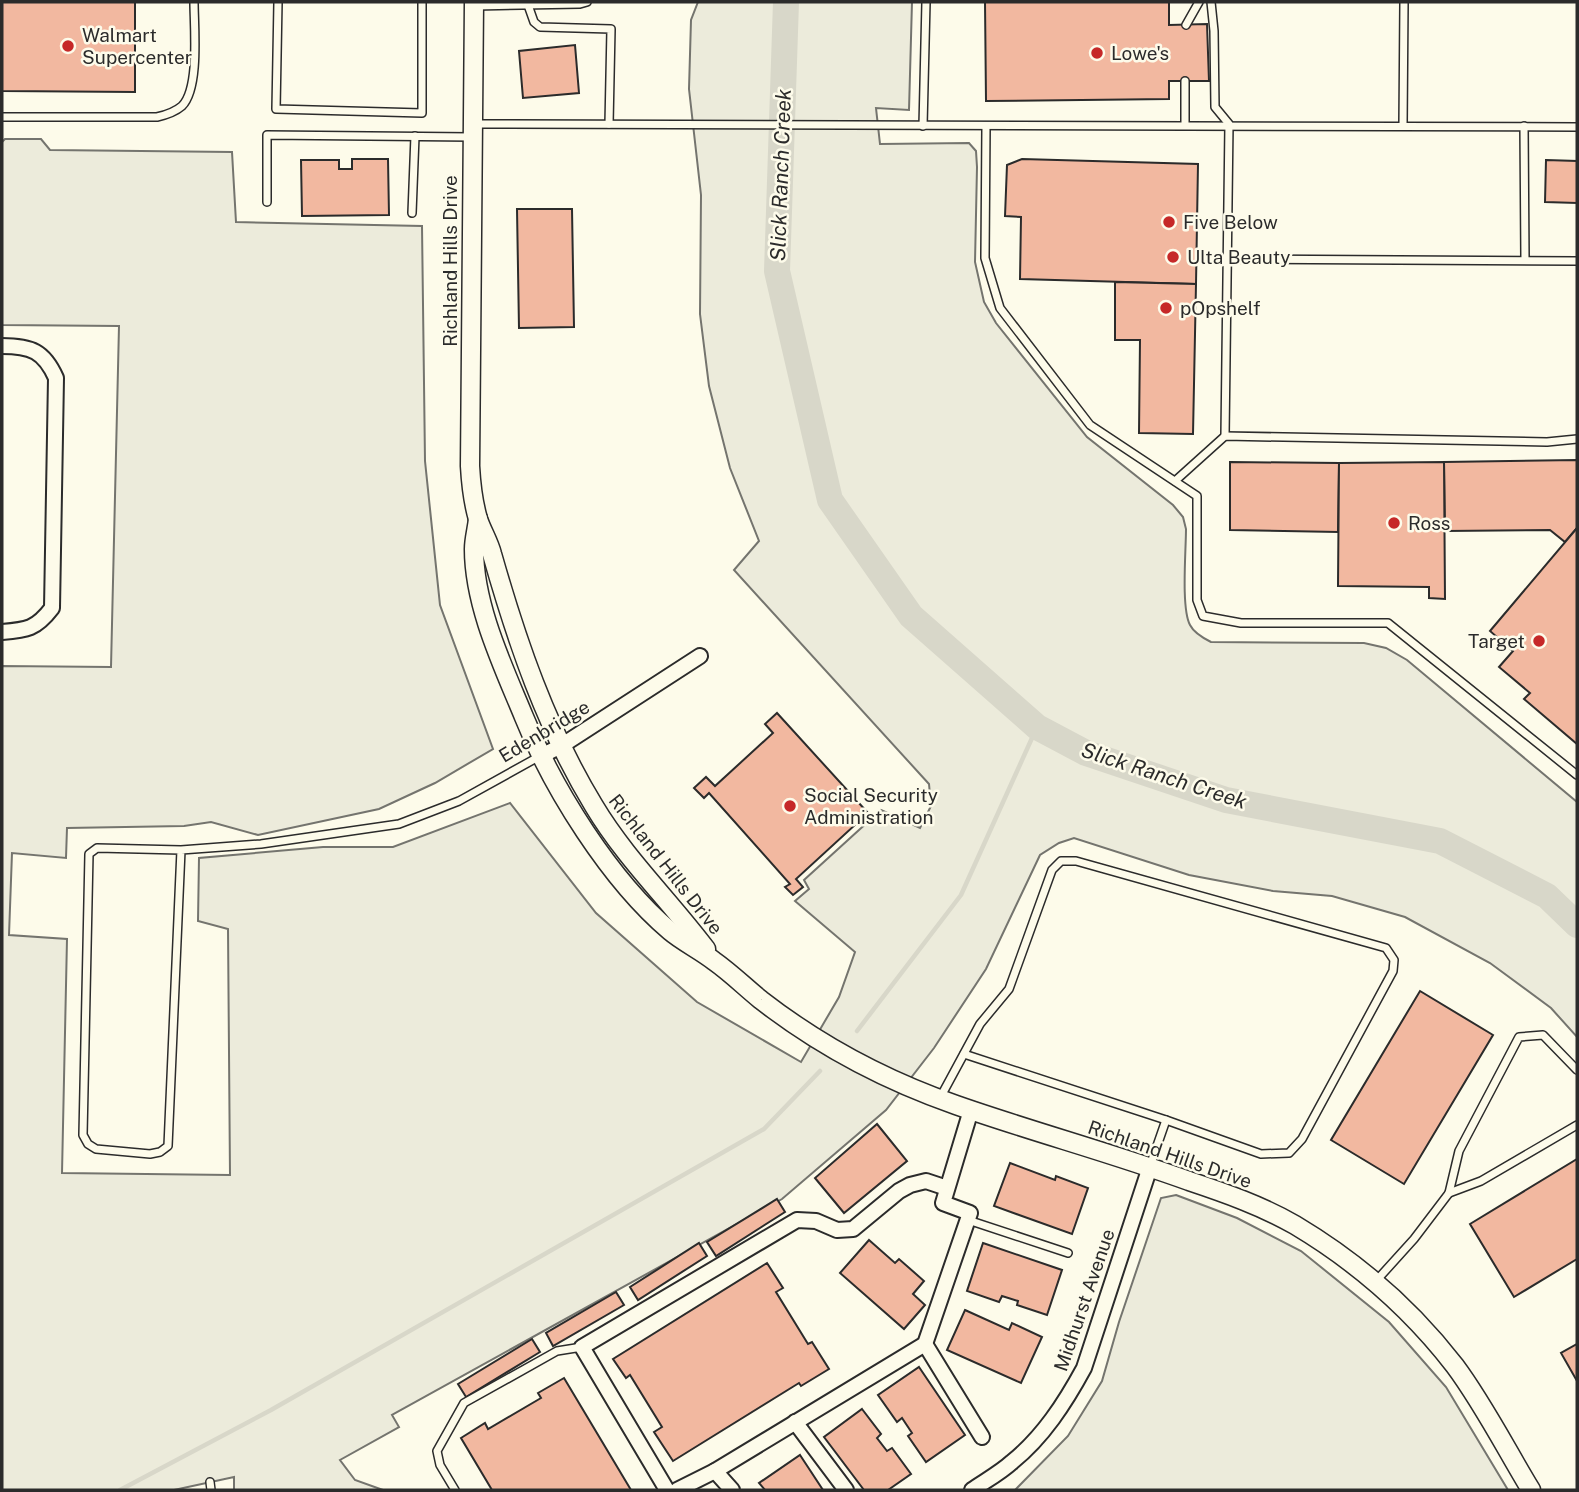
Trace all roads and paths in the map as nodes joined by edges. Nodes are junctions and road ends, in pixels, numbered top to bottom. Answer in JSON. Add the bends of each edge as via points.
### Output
{"nodes":[{"id":1,"x":194,"y":2,"type":"edge"},
{"id":2,"x":278,"y":2,"type":"edge"},
{"id":3,"x":422,"y":2,"type":"edge"},
{"id":4,"x":587,"y":2,"type":"edge"},
{"id":5,"x":926,"y":2,"type":"edge"},
{"id":6,"x":1199,"y":2,"type":"edge"},
{"id":7,"x":1211,"y":2,"type":"edge"},
{"id":8,"x":1404,"y":2,"type":"edge"},
{"id":9,"x":519,"y":3,"type":"edge"},
{"id":10,"x":474,"y":4,"type":"edge"},
{"id":11,"x":528,"y":5,"type":"junction"},
{"id":12,"x":1186,"y":24,"type":"dead end"},
{"id":13,"x":1185,"y":81,"type":"dead end"},
{"id":14,"x":2,"y":117,"type":"edge"},
{"id":15,"x":609,"y":124,"type":"junction"},
{"id":16,"x":1185,"y":124,"type":"junction"},
{"id":17,"x":1229,"y":124,"type":"junction"},
{"id":18,"x":1403,"y":125,"type":"junction"},
{"id":19,"x":923,"y":126,"type":"junction"},
{"id":20,"x":986,"y":126,"type":"junction"},
{"id":21,"x":1524,"y":126,"type":"junction"},
{"id":22,"x":1577,"y":127,"type":"edge"},
{"id":23,"x":473,"y":131,"type":"junction"},
{"id":24,"x":415,"y":136,"type":"junction"},
{"id":25,"x":267,"y":202,"type":"dead end"},
{"id":26,"x":412,"y":214,"type":"dead end"},
{"id":27,"x":1227,"y":259,"type":"junction"},
{"id":28,"x":1525,"y":260,"type":"junction"},
{"id":29,"x":1577,"y":261,"type":"edge"},
{"id":30,"x":2,"y":346,"type":"edge"},
{"id":31,"x":1225,"y":436,"type":"junction"},
{"id":32,"x":1577,"y":439,"type":"edge"},
{"id":33,"x":1175,"y":481,"type":"junction"},
{"id":34,"x":478,"y":519,"type":"junction"},
{"id":35,"x":2,"y":632,"type":"edge"},
{"id":36,"x":700,"y":656,"type":"dead end"},
{"id":37,"x":561,"y":746,"type":"junction"},
{"id":38,"x":541,"y":756,"type":"junction"},
{"id":39,"x":1577,"y":775,"type":"edge"},
{"id":40,"x":181,"y":850,"type":"junction"},
{"id":41,"x":714,"y":961,"type":"junction"},
{"id":42,"x":964,"y":1054,"type":"junction"},
{"id":43,"x":1577,"y":1070,"type":"edge"},
{"id":44,"x":940,"y":1098,"type":"junction"},
{"id":45,"x":971,"y":1110,"type":"junction"},
{"id":46,"x":1166,"y":1120,"type":"junction"},
{"id":47,"x":1577,"y":1125,"type":"edge"},
{"id":48,"x":1150,"y":1167,"type":"junction"},
{"id":49,"x":947,"y":1188,"type":"junction"},
{"id":50,"x":1449,"y":1193,"type":"junction"},
{"id":51,"x":968,"y":1220,"type":"junction"},
{"id":52,"x":1068,"y":1253,"type":"dead end"},
{"id":53,"x":1376,"y":1282,"type":"junction"},
{"id":54,"x":925,"y":1344,"type":"junction"},
{"id":55,"x":582,"y":1346,"type":"junction"},
{"id":56,"x":795,"y":1422,"type":"junction"},
{"id":57,"x":982,"y":1437,"type":"dead end"},
{"id":58,"x":715,"y":1471,"type":"junction"},
{"id":59,"x":455,"y":1490,"type":"edge"},
{"id":60,"x":667,"y":1490,"type":"edge"},
{"id":61,"x":677,"y":1490,"type":"edge"},
{"id":62,"x":732,"y":1490,"type":"edge"},
{"id":63,"x":846,"y":1490,"type":"edge"},
{"id":64,"x":972,"y":1490,"type":"edge"},
{"id":65,"x":1531,"y":1490,"type":"edge"}],
"edges":[{"from":1,"to":14,"type":"lane","via":[[193,75],[184,104],[172,113],[157,117]]},
{"from":2,"to":3,"type":"lane","via":[[276,109],[422,113]]},
{"from":4,"to":11,"type":"lane"},
{"from":5,"to":19,"type":"lane"},
{"from":6,"to":12,"type":"lane"},
{"from":7,"to":17,"type":"lane","via":[[1215,107]]},
{"from":8,"to":18,"type":"lane"},
{"from":9,"to":10,"type":"lane"},
{"from":9,"to":11,"type":"lane"},
{"from":10,"to":23,"type":"street","name":"Richland Hills Drive"},
{"from":11,"to":15,"type":"lane","via":[[540,27],[611,29]]},
{"from":13,"to":16,"type":"lane"},
{"from":15,"to":19,"type":"lane"},
{"from":15,"to":23,"type":"lane"},
{"from":16,"to":17,"type":"lane"},
{"from":16,"to":20,"type":"lane"},
{"from":17,"to":18,"type":"lane"},
{"from":17,"to":27,"type":"lane"},
{"from":18,"to":21,"type":"lane"},
{"from":19,"to":20,"type":"lane"},
{"from":20,"to":33,"type":"lane","via":[[985,258],[1000,308],[1090,425]]},
{"from":21,"to":22,"type":"lane"},
{"from":21,"to":28,"type":"lane"},
{"from":23,"to":24,"type":"lane"},
{"from":23,"to":34,"type":"street","name":"Richland Hills Drive","via":[[470,466]]},
{"from":24,"to":25,"type":"lane","via":[[267,135]]},
{"from":24,"to":26,"type":"lane"},
{"from":27,"to":28,"type":"lane"},
{"from":27,"to":31,"type":"lane"},
{"from":28,"to":29,"type":"lane"},
{"from":30,"to":35,"type":"street","via":[[33,349],[49,363],[56,378],[52,608],[27,630]]},
{"from":31,"to":32,"type":"lane"},
{"from":31,"to":33,"type":"lane"},
{"from":33,"to":39,"type":"lane","via":[[1198,496],[1197,600],[1203,617],[1241,623],[1388,623]]},
{"from":34,"to":37,"type":"street","name":"Richland Hills Drive","via":[[524,661]]},
{"from":34,"to":38,"type":"street","name":"Richland Hills Drive","via":[[474,548],[483,605],[503,669]]},
{"from":36,"to":37,"type":"street","name":"Edenbridge"},
{"from":37,"to":38,"type":"street","name":"Edenbridge"},
{"from":37,"to":41,"type":"street","name":"Richland Hills Drive","via":[[594,807]]},
{"from":38,"to":40,"type":"lane","name":"Edenbridge","via":[[459,801],[399,824],[261,844]]},
{"from":38,"to":41,"type":"street","name":"Richland Hills Drive","via":[[584,828],[636,897],[671,932]]},
{"from":40,"to":40,"type":"lane","name":"Edenbridge","via":[[168,1146],[150,1154],[96,1149],[83,1135],[89,854],[97,848]]},
{"from":41,"to":44,"type":"street","name":"Richland Hills Drive","via":[[805,1031],[894,1080]]},
{"from":42,"to":44,"type":"lane"},
{"from":42,"to":46,"type":"lane"},
{"from":42,"to":46,"type":"lane","via":[[980,1024],[1009,989],[1052,870],[1061,861],[1076,861],[1386,948],[1394,960],[1393,971],[1302,1139],[1289,1153],[1261,1153]]},
{"from":43,"to":50,"type":"lane","via":[[1543,1035],[1519,1037],[1459,1151]]},
{"from":44,"to":45,"type":"street","name":"Richland Hills Drive"},
{"from":45,"to":48,"type":"street","name":"Richland Hills Drive"},
{"from":45,"to":49,"type":"street"},
{"from":46,"to":48,"type":"lane"},
{"from":47,"to":50,"type":"lane","via":[[1480,1181]]},
{"from":48,"to":53,"type":"street","name":"Richland Hills Drive","via":[[1240,1199],[1293,1224]]},
{"from":48,"to":64,"type":"street","name":"Midhurst Avenue","via":[[1079,1378],[1048,1425],[1013,1462]]},
{"from":49,"to":51,"type":"street","via":[[943,1203],[970,1213]]},
{"from":49,"to":55,"type":"street","via":[[926,1181],[910,1185],[853,1229],[837,1230],[816,1221],[797,1220]]},
{"from":50,"to":53,"type":"lane"},
{"from":51,"to":52,"type":"lane"},
{"from":51,"to":54,"type":"street"},
{"from":53,"to":65,"type":"street","name":"Richland Hills Drive","via":[[1456,1368]]},
{"from":54,"to":56,"type":"street"},
{"from":54,"to":57,"type":"street"},
{"from":55,"to":59,"type":"lane","via":[[557,1351],[464,1403],[438,1451],[440,1465]]},
{"from":55,"to":60,"type":"street"},
{"from":56,"to":58,"type":"street"},
{"from":56,"to":63,"type":"street"},
{"from":58,"to":61,"type":"street"},
{"from":58,"to":62,"type":"street"}]}
